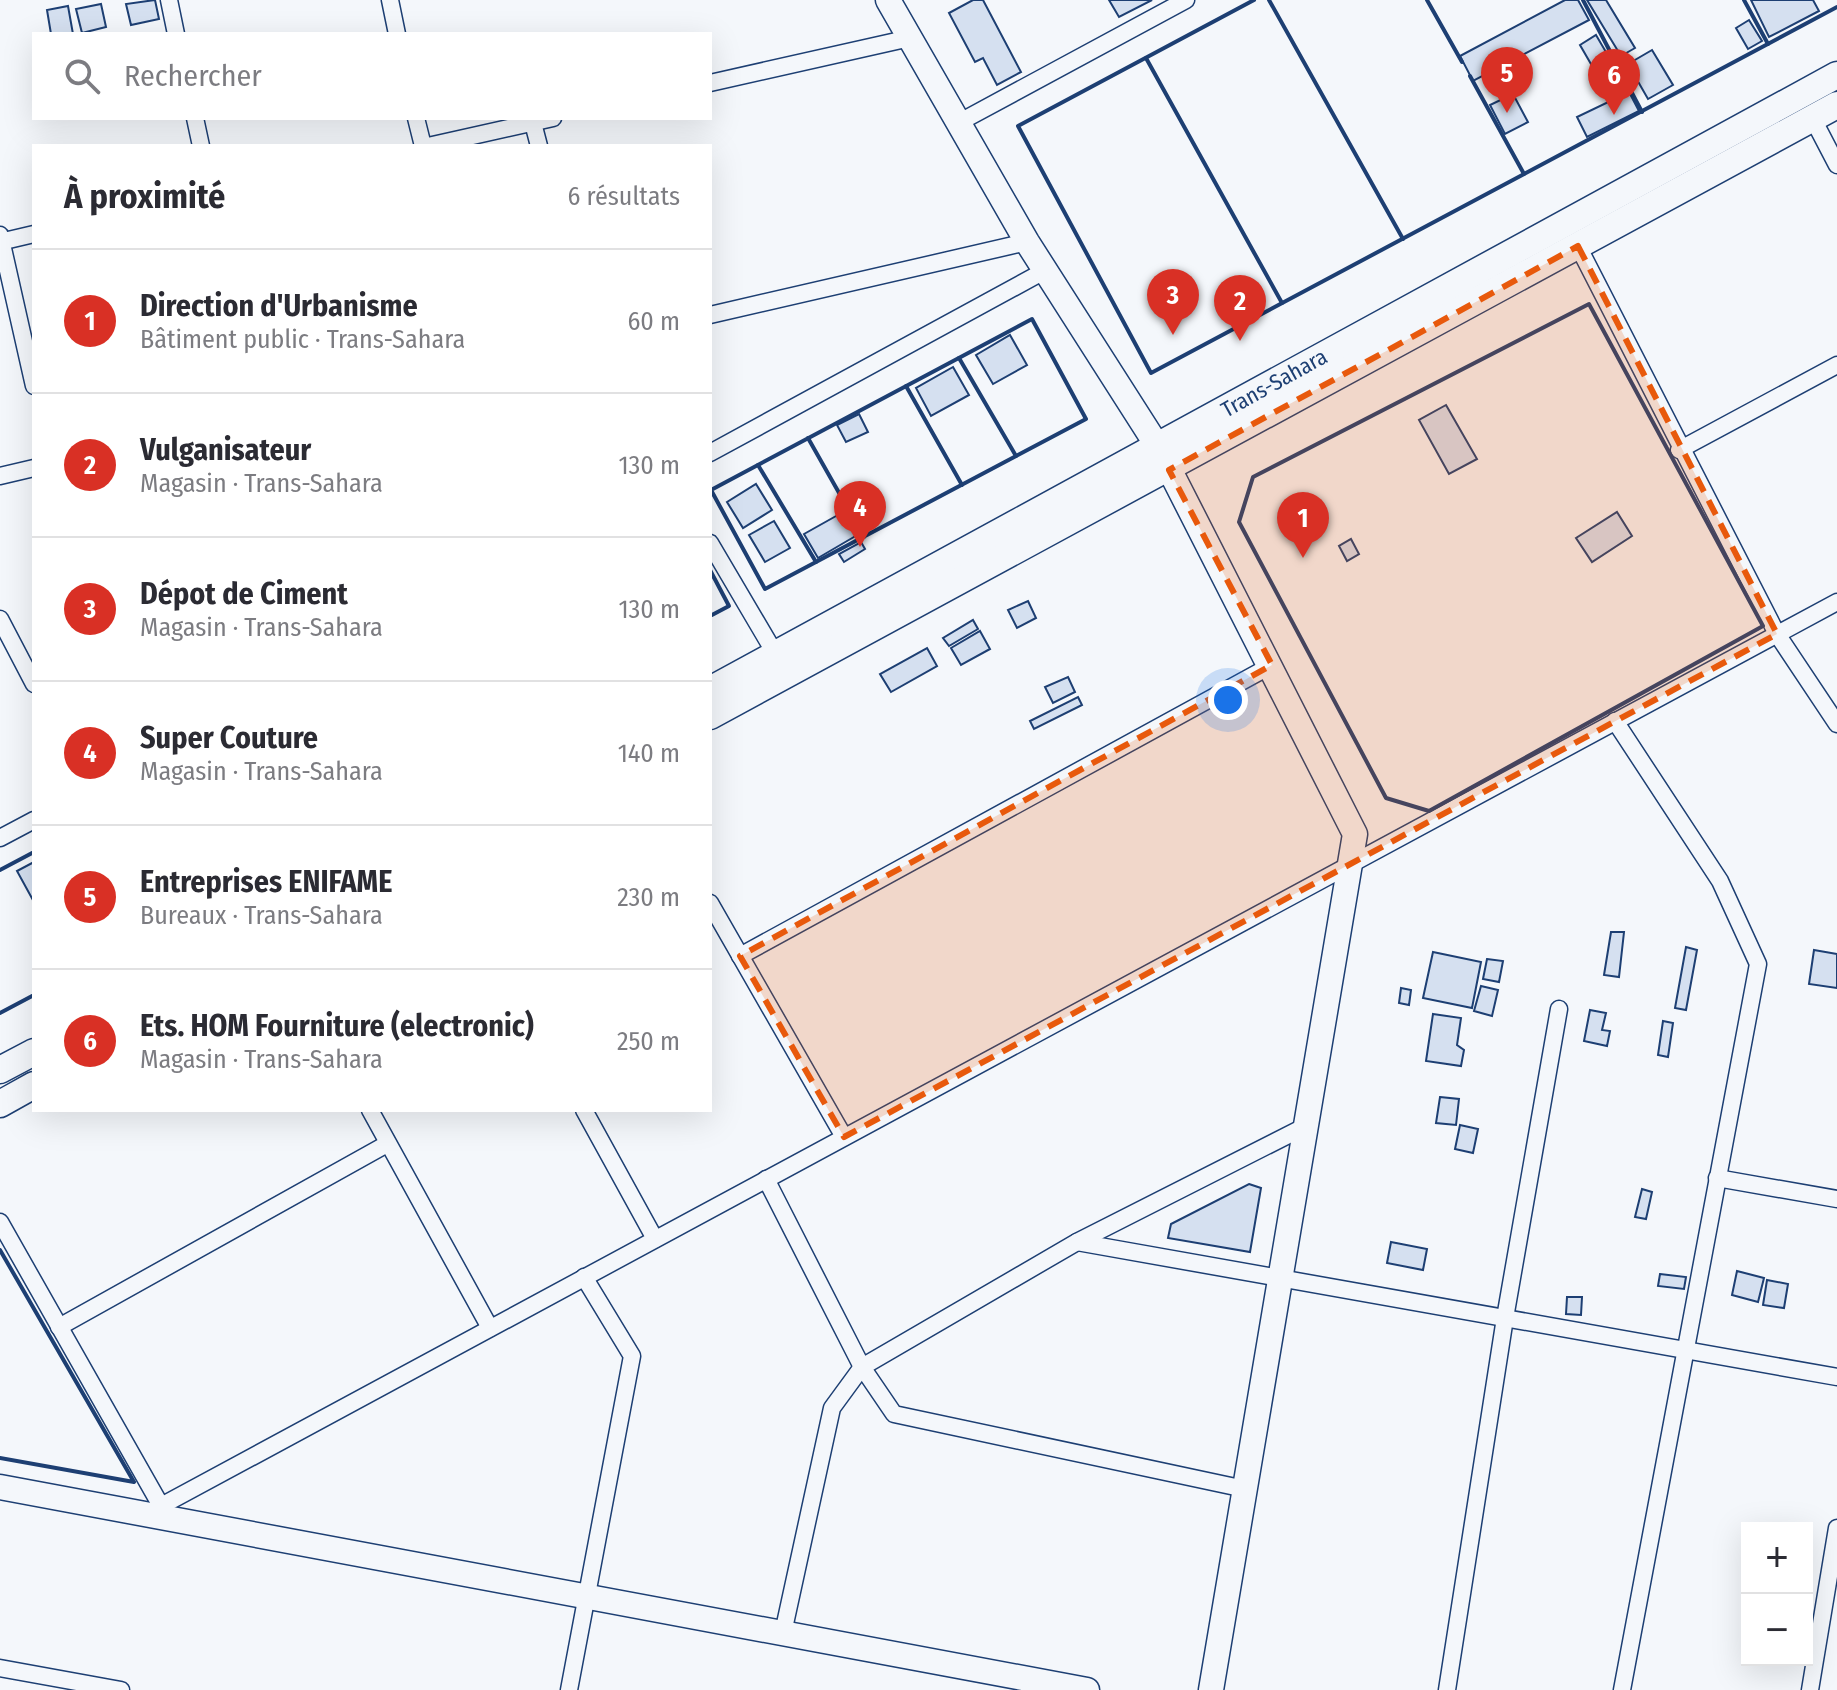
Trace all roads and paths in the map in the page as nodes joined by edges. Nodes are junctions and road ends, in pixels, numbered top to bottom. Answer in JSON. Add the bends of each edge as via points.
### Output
{"nodes":[{"id":1,"x":169,"y":0,"type":"edge"},
{"id":2,"x":390,"y":0,"type":"edge"},
{"id":3,"x":888,"y":0,"type":"edge"},
{"id":4,"x":1186,"y":0,"type":"edge"},
{"id":5,"x":176,"y":32,"type":"edge"},
{"id":6,"x":397,"y":32,"type":"edge"},
{"id":7,"x":910,"y":38,"type":"junction"},
{"id":8,"x":1837,"y":75,"type":"edge"},
{"id":9,"x":712,"y":83,"type":"edge"},
{"id":10,"x":1837,"y":105,"type":"edge"},
{"id":11,"x":1813,"y":119,"type":"junction"},
{"id":12,"x":195,"y":120,"type":"edge"},
{"id":13,"x":417,"y":120,"type":"edge"},
{"id":14,"x":545,"y":120,"type":"edge"},
{"id":15,"x":533,"y":123,"type":"junction"},
{"id":16,"x":958,"y":123,"type":"junction"},
{"id":17,"x":201,"y":144,"type":"edge"},
{"id":18,"x":424,"y":144,"type":"edge"},
{"id":19,"x":434,"y":144,"type":"edge"},
{"id":20,"x":538,"y":144,"type":"edge"},
{"id":21,"x":1837,"y":165,"type":"edge"},
{"id":22,"x":32,"y":234,"type":"edge"},
{"id":23,"x":0,"y":239,"type":"edge"},
{"id":24,"x":1027,"y":242,"type":"junction"},
{"id":25,"x":1578,"y":246,"type":"junction"},
{"id":26,"x":1046,"y":270,"type":"junction"},
{"id":27,"x":712,"y":315,"type":"edge"},
{"id":28,"x":1837,"y":365,"type":"edge"},
{"id":29,"x":32,"y":377,"type":"edge"},
{"id":30,"x":1679,"y":450,"type":"junction"},
{"id":31,"x":712,"y":452,"type":"edge"},
{"id":32,"x":1163,"y":459,"type":"junction"},
{"id":33,"x":32,"y":468,"type":"edge"},
{"id":34,"x":0,"y":476,"type":"edge"},
{"id":35,"x":712,"y":546,"type":"edge"},
{"id":36,"x":1837,"y":602,"type":"edge"},
{"id":37,"x":0,"y":619,"type":"edge"},
{"id":38,"x":1777,"y":634,"type":"junction"},
{"id":39,"x":776,"y":655,"type":"junction"},
{"id":40,"x":1272,"y":665,"type":"junction"},
{"id":41,"x":32,"y":680,"type":"edge"},
{"id":42,"x":712,"y":689,"type":"edge"},
{"id":43,"x":712,"y":715,"type":"edge"},
{"id":44,"x":1615,"y":721,"type":"junction"},
{"id":45,"x":1837,"y":724,"type":"edge"},
{"id":46,"x":32,"y":821,"type":"edge"},
{"id":47,"x":0,"y":838,"type":"edge"},
{"id":48,"x":1350,"y":864,"type":"junction"},
{"id":49,"x":712,"y":907,"type":"edge"},
{"id":50,"x":740,"y":956,"type":"junction"},
{"id":51,"x":1559,"y":1009,"type":"dead end"},
{"id":52,"x":32,"y":1053,"type":"edge"},
{"id":53,"x":0,"y":1070,"type":"edge"},
{"id":54,"x":32,"y":1086,"type":"edge"},
{"id":55,"x":0,"y":1104,"type":"edge"},
{"id":56,"x":371,"y":1112,"type":"edge"},
{"id":57,"x":585,"y":1112,"type":"edge"},
{"id":58,"x":1306,"y":1126,"type":"junction"},
{"id":59,"x":844,"y":1137,"type":"junction"},
{"id":60,"x":387,"y":1144,"type":"junction"},
{"id":61,"x":1717,"y":1178,"type":"junction"},
{"id":62,"x":766,"y":1179,"type":"junction"},
{"id":63,"x":1837,"y":1199,"type":"edge"},
{"id":64,"x":0,"y":1222,"type":"edge"},
{"id":65,"x":655,"y":1239,"type":"junction"},
{"id":66,"x":1077,"y":1242,"type":"junction"},
{"id":67,"x":584,"y":1277,"type":"junction"},
{"id":68,"x":1280,"y":1277,"type":"junction"},
{"id":69,"x":1505,"y":1318,"type":"junction"},
{"id":70,"x":59,"y":1327,"type":"junction"},
{"id":71,"x":490,"y":1328,"type":"junction"},
{"id":72,"x":1684,"y":1349,"type":"junction"},
{"id":73,"x":862,"y":1367,"type":"junction"},
{"id":74,"x":1837,"y":1377,"type":"edge"},
{"id":75,"x":0,"y":1488,"type":"edge"},
{"id":76,"x":1245,"y":1489,"type":"junction"},
{"id":77,"x":164,"y":1512,"type":"junction"},
{"id":78,"x":1837,"y":1528,"type":"edge"},
{"id":79,"x":1832,"y":1588,"type":"edge"},
{"id":80,"x":587,"y":1597,"type":"junction"},
{"id":81,"x":783,"y":1633,"type":"junction"},
{"id":82,"x":0,"y":1668,"type":"edge"},
{"id":83,"x":121,"y":1690,"type":"edge"},
{"id":84,"x":569,"y":1690,"type":"edge"},
{"id":85,"x":1087,"y":1690,"type":"edge"},
{"id":86,"x":1211,"y":1690,"type":"edge"},
{"id":87,"x":1447,"y":1690,"type":"edge"},
{"id":88,"x":1622,"y":1690,"type":"edge"},
{"id":89,"x":1810,"y":1690,"type":"edge"}],
"edges":[{"from":1,"to":5,"type":"street"},
{"from":2,"to":6,"type":"street"},
{"from":3,"to":7,"type":"street"},
{"from":4,"to":16,"type":"street"},
{"from":7,"to":9,"type":"street"},
{"from":7,"to":16,"type":"street"},
{"from":8,"to":32,"type":"main road","name":"Trans-Sahara"},
{"from":10,"to":11,"type":"main road","name":"Trans-Sahara"},
{"from":11,"to":21,"type":"street"},
{"from":11,"to":25,"type":"main road","name":"Trans-Sahara"},
{"from":12,"to":17,"type":"street"},
{"from":13,"to":18,"type":"street"},
{"from":14,"to":15,"type":"street"},
{"from":15,"to":19,"type":"street"},
{"from":15,"to":20,"type":"street"},
{"from":16,"to":24,"type":"street"},
{"from":22,"to":23,"type":"street"},
{"from":23,"to":29,"type":"street"},
{"from":24,"to":26,"type":"street"},
{"from":24,"to":27,"type":"street"},
{"from":25,"to":30,"type":"street"},
{"from":25,"to":32,"type":"main road","name":"Trans-Sahara"},
{"from":26,"to":31,"type":"street"},
{"from":26,"to":32,"type":"street"},
{"from":28,"to":30,"type":"street"},
{"from":30,"to":38,"type":"street"},
{"from":32,"to":39,"type":"main road","name":"Trans-Sahara"},
{"from":32,"to":40,"type":"street"},
{"from":32,"to":43,"type":"main road","name":"Trans-Sahara"},
{"from":33,"to":34,"type":"street"},
{"from":35,"to":39,"type":"street"},
{"from":36,"to":38,"type":"street"},
{"from":37,"to":41,"type":"street"},
{"from":38,"to":44,"type":"street"},
{"from":38,"to":45,"type":"street"},
{"from":39,"to":42,"type":"main road","name":"Trans-Sahara"},
{"from":40,"to":48,"type":"street","via":[[1355,834]]},
{"from":40,"to":50,"type":"street"},
{"from":44,"to":48,"type":"street"},
{"from":44,"to":61,"type":"street","via":[[1720,881],[1758,964]]},
{"from":46,"to":47,"type":"street"},
{"from":48,"to":58,"type":"street"},
{"from":48,"to":59,"type":"street"},
{"from":49,"to":50,"type":"street"},
{"from":50,"to":59,"type":"street"},
{"from":51,"to":69,"type":"street"},
{"from":52,"to":53,"type":"main road"},
{"from":54,"to":55,"type":"main road"},
{"from":56,"to":60,"type":"street"},
{"from":57,"to":65,"type":"street"},
{"from":58,"to":66,"type":"street"},
{"from":58,"to":68,"type":"street"},
{"from":59,"to":62,"type":"street"},
{"from":60,"to":70,"type":"street"},
{"from":60,"to":71,"type":"street"},
{"from":61,"to":63,"type":"street"},
{"from":61,"to":72,"type":"street"},
{"from":62,"to":65,"type":"street"},
{"from":62,"to":73,"type":"street"},
{"from":64,"to":70,"type":"street"},
{"from":65,"to":67,"type":"street"},
{"from":66,"to":68,"type":"street"},
{"from":66,"to":73,"type":"street"},
{"from":67,"to":71,"type":"street"},
{"from":67,"to":80,"type":"street","via":[[632,1356]]},
{"from":68,"to":69,"type":"street"},
{"from":68,"to":76,"type":"street"},
{"from":69,"to":72,"type":"street"},
{"from":69,"to":87,"type":"street"},
{"from":70,"to":77,"type":"street"},
{"from":71,"to":77,"type":"street"},
{"from":72,"to":74,"type":"street"},
{"from":72,"to":88,"type":"street"},
{"from":73,"to":76,"type":"street","via":[[894,1414]]},
{"from":73,"to":81,"type":"street","via":[[832,1408]]},
{"from":75,"to":77,"type":"street"},
{"from":76,"to":86,"type":"street"},
{"from":77,"to":80,"type":"street"},
{"from":78,"to":79,"type":"street"},
{"from":79,"to":89,"type":"street"},
{"from":80,"to":81,"type":"street"},
{"from":80,"to":84,"type":"street"},
{"from":81,"to":85,"type":"street"},
{"from":82,"to":83,"type":"street"}]}
